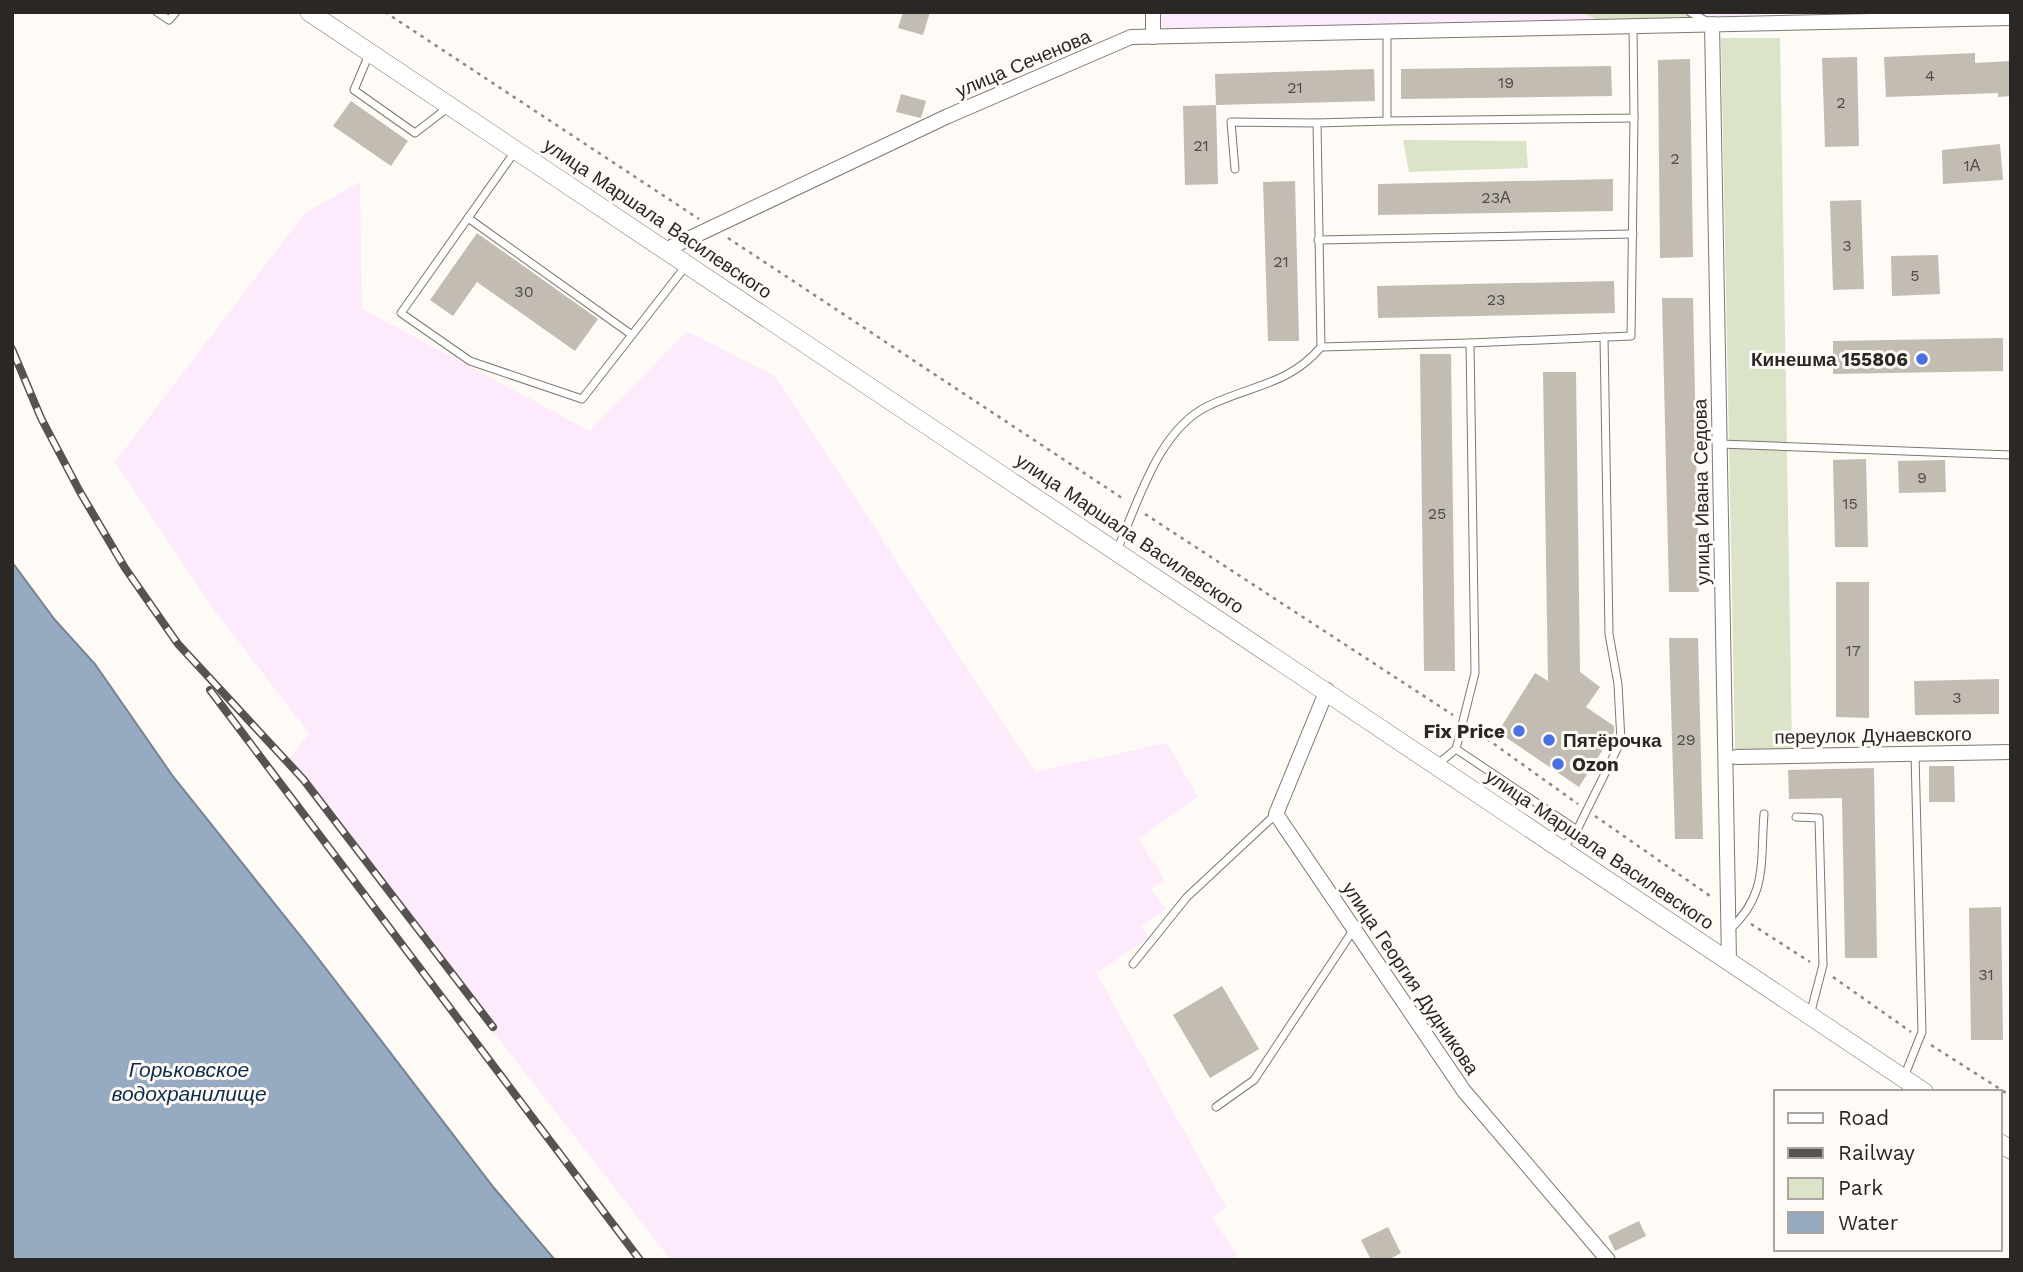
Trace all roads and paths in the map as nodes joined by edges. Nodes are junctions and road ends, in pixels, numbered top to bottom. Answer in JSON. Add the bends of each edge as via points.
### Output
{"nodes":[{"id":1,"x":157,"y":12,"type":"edge"},
{"id":2,"x":176,"y":12,"type":"edge"},
{"id":3,"x":309,"y":12,"type":"edge"},
{"id":4,"x":385,"y":12,"type":"edge"},
{"id":5,"x":1153,"y":12,"type":"edge"},
{"id":6,"x":1690,"y":12,"type":"edge"},
{"id":7,"x":2011,"y":18,"type":"edge"},
{"id":8,"x":1712,"y":23,"type":"junction"},
{"id":9,"x":1633,"y":25,"type":"junction"},
{"id":10,"x":1387,"y":32,"type":"junction"},
{"id":11,"x":1153,"y":37,"type":"junction"},
{"id":12,"x":370,"y":52,"type":"junction"},
{"id":13,"x":451,"y":106,"type":"junction"},
{"id":14,"x":1634,"y":118,"type":"junction"},
{"id":15,"x":1387,"y":121,"type":"junction"},
{"id":16,"x":1317,"y":123,"type":"junction"},
{"id":17,"x":516,"y":150,"type":"junction"},
{"id":18,"x":1235,"y":169,"type":"dead end"},
{"id":19,"x":468,"y":218,"type":"junction"},
{"id":20,"x":712,"y":228,"type":"junction"},
{"id":21,"x":1633,"y":234,"type":"junction"},
{"id":22,"x":1318,"y":240,"type":"junction"},
{"id":23,"x":667,"y":249,"type":"junction"},
{"id":24,"x":688,"y":263,"type":"junction"},
{"id":25,"x":632,"y":335,"type":"junction"},
{"id":26,"x":1604,"y":337,"type":"junction"},
{"id":27,"x":1470,"y":343,"type":"junction"},
{"id":28,"x":1321,"y":346,"type":"junction"},
{"id":29,"x":1720,"y":444,"type":"junction"},
{"id":30,"x":2011,"y":455,"type":"edge"},
{"id":31,"x":1136,"y":508,"type":"junction"},
{"id":32,"x":1117,"y":550,"type":"junction"},
{"id":33,"x":1327,"y":690,"type":"junction"},
{"id":34,"x":1463,"y":722,"type":"junction"},
{"id":35,"x":1456,"y":749,"type":"junction"},
{"id":36,"x":2011,"y":752,"type":"edge"},
{"id":37,"x":1915,"y":754,"type":"junction"},
{"id":38,"x":1736,"y":757,"type":"dead end"},
{"id":39,"x":1438,"y":765,"type":"junction"},
{"id":40,"x":1586,"y":810,"type":"junction"},
{"id":41,"x":1276,"y":814,"type":"junction"},
{"id":42,"x":1764,"y":814,"type":"dead end"},
{"id":43,"x":1796,"y":817,"type":"dead end"},
{"id":44,"x":1577,"y":830,"type":"junction"},
{"id":45,"x":1563,"y":849,"type":"junction"},
{"id":46,"x":1728,"y":908,"type":"junction"},
{"id":47,"x":1742,"y":918,"type":"junction"},
{"id":48,"x":1354,"y":929,"type":"junction"},
{"id":49,"x":1728,"y":930,"type":"junction"},
{"id":50,"x":1729,"y":961,"type":"junction"},
{"id":51,"x":1133,"y":964,"type":"dead end"},
{"id":52,"x":1821,"y":969,"type":"junction"},
{"id":53,"x":1810,"y":1015,"type":"junction"},
{"id":54,"x":1920,"y":1038,"type":"junction"},
{"id":55,"x":1904,"y":1078,"type":"junction"},
{"id":56,"x":1921,"y":1090,"type":"edge"},
{"id":57,"x":2002,"y":1090,"type":"edge"},
{"id":58,"x":1216,"y":1107,"type":"dead end"},
{"id":59,"x":1608,"y":1260,"type":"edge"}],
"edges":[{"from":1,"to":2,"type":"lane","via":[[169,20]]},
{"from":3,"to":12,"type":"street","name":"улица Маршала Василевского"},
{"from":4,"to":20,"type":"path"},
{"from":5,"to":11,"type":"street"},
{"from":6,"to":8,"type":"lane"},
{"from":7,"to":8,"type":"street","name":"улица Сеченова"},
{"from":8,"to":9,"type":"street","name":"улица Сеченова"},
{"from":8,"to":29,"type":"street","name":"улица Ивана Седова"},
{"from":9,"to":10,"type":"street","name":"улица Сеченова"},
{"from":9,"to":14,"type":"lane"},
{"from":10,"to":11,"type":"street","name":"улица Сеченова"},
{"from":10,"to":15,"type":"lane"},
{"from":11,"to":20,"type":"street","name":"улица Сеченова","via":[[1131,37],[960,110]]},
{"from":12,"to":13,"type":"street","name":"улица Маршала Василевского"},
{"from":12,"to":13,"type":"lane","via":[[354,90],[415,133]]},
{"from":13,"to":17,"type":"street","name":"улица Маршала Василевского"},
{"from":14,"to":15,"type":"lane"},
{"from":14,"to":21,"type":"lane"},
{"from":15,"to":16,"type":"lane"},
{"from":16,"to":18,"type":"lane","via":[[1231,122]]},
{"from":16,"to":22,"type":"lane"},
{"from":17,"to":19,"type":"lane"},
{"from":17,"to":23,"type":"street","name":"улица Маршала Василевского"},
{"from":19,"to":25,"type":"lane"},
{"from":19,"to":25,"type":"lane","via":[[401,313],[470,361],[582,399]]},
{"from":20,"to":23,"type":"street","name":"улица Сеченова"},
{"from":20,"to":31,"type":"path"},
{"from":21,"to":22,"type":"lane"},
{"from":21,"to":26,"type":"lane","via":[[1631,336]]},
{"from":22,"to":28,"type":"lane"},
{"from":23,"to":24,"type":"street","name":"улица Маршала Василевского"},
{"from":24,"to":25,"type":"lane"},
{"from":24,"to":32,"type":"street","name":"улица Маршала Василевского"},
{"from":26,"to":27,"type":"lane"},
{"from":26,"to":40,"type":"lane","via":[[1609,635],[1621,741]]},
{"from":27,"to":28,"type":"lane"},
{"from":27,"to":34,"type":"lane","via":[[1475,673]]},
{"from":28,"to":31,"type":"lane","via":[[1305,366],[1276,382],[1207,406],[1183,424],[1164,450]]},
{"from":29,"to":30,"type":"lane"},
{"from":29,"to":46,"type":"street","name":"улица Ивана Седова"},
{"from":31,"to":32,"type":"lane"},
{"from":31,"to":34,"type":"path"},
{"from":32,"to":33,"type":"street","name":"улица Маршала Василевского"},
{"from":33,"to":39,"type":"street","name":"улица Маршала Василевского"},
{"from":33,"to":41,"type":"street"},
{"from":34,"to":35,"type":"lane"},
{"from":34,"to":40,"type":"path"},
{"from":35,"to":39,"type":"lane"},
{"from":35,"to":44,"type":"lane"},
{"from":36,"to":37,"type":"street","name":"переулок Дунаевского"},
{"from":37,"to":38,"type":"street","name":"переулок Дунаевского"},
{"from":37,"to":54,"type":"lane"},
{"from":39,"to":45,"type":"street","name":"улица Маршала Василевского"},
{"from":40,"to":44,"type":"lane"},
{"from":40,"to":46,"type":"path"},
{"from":41,"to":48,"type":"street","name":"улица Георгия Дудникова"},
{"from":41,"to":51,"type":"lane","via":[[1187,897]]},
{"from":42,"to":47,"type":"lane","via":[[1758,891]]},
{"from":43,"to":52,"type":"lane","via":[[1819,818]]},
{"from":44,"to":45,"type":"lane"},
{"from":45,"to":50,"type":"street","name":"улица Маршала Василевского"},
{"from":46,"to":49,"type":"street","name":"улица Ивана Седова"},
{"from":47,"to":49,"type":"lane"},
{"from":47,"to":52,"type":"path"},
{"from":48,"to":58,"type":"lane","via":[[1254,1080]]},
{"from":48,"to":59,"type":"street","name":"улица Георгия Дудникова","via":[[1464,1091]]},
{"from":49,"to":50,"type":"street","name":"улица Ивана Седова"},
{"from":50,"to":53,"type":"street","name":"улица Маршала Василевского"},
{"from":52,"to":53,"type":"lane"},
{"from":52,"to":54,"type":"path"},
{"from":53,"to":55,"type":"street","name":"улица Маршала Василевского"},
{"from":54,"to":55,"type":"lane"},
{"from":54,"to":57,"type":"path"},
{"from":55,"to":56,"type":"street","name":"улица Маршала Василевского"}]}
